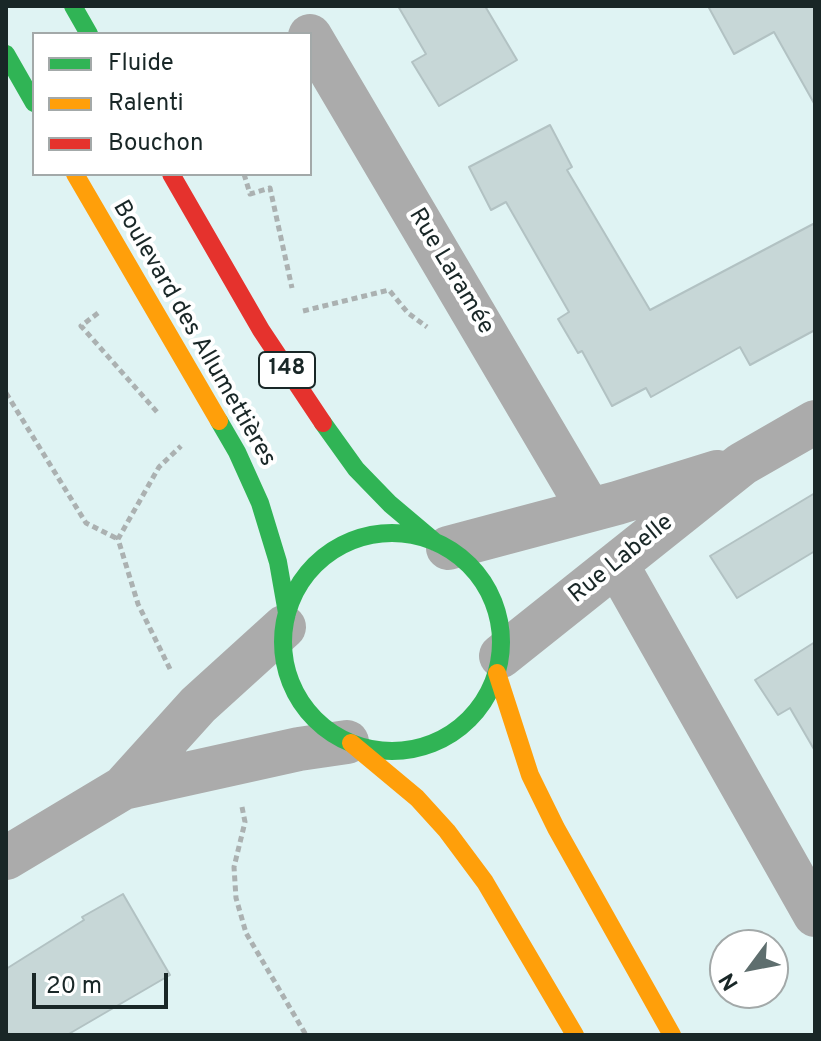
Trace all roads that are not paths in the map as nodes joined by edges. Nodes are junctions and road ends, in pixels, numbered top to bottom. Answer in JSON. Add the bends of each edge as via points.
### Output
{"nodes":[{"id":1,"x":73,"y":6,"type":"edge"},
{"id":2,"x":293,"y":6,"type":"edge"},
{"id":3,"x":88,"y":32,"type":"edge"},
{"id":4,"x":308,"y":32,"type":"edge"},
{"id":5,"x":312,"y":38,"type":"edge"},
{"id":6,"x":6,"y":54,"type":"edge"},
{"id":7,"x":32,"y":100,"type":"edge"},
{"id":8,"x":76,"y":176,"type":"edge"},
{"id":9,"x":172,"y":176,"type":"edge"},
{"id":10,"x":815,"y":422,"type":"edge"},
{"id":11,"x":742,"y":464,"type":"junction"},
{"id":12,"x":589,"y":509,"type":"junction"},
{"id":13,"x":442,"y":545,"type":"junction"},
{"id":14,"x":617,"y":565,"type":"junction"},
{"id":15,"x":286,"y":620,"type":"junction"},
{"id":16,"x":499,"y":665,"type":"junction"},
{"id":17,"x":349,"y":742,"type":"junction"},
{"id":18,"x":123,"y":788,"type":"junction"},
{"id":19,"x":6,"y":858,"type":"edge"},
{"id":20,"x":605,"y":913,"type":"junction"},
{"id":21,"x":815,"y":915,"type":"edge"},
{"id":22,"x":678,"y":1011,"type":"dead end"},
{"id":23,"x":575,"y":1035,"type":"edge"},
{"id":24,"x":672,"y":1035,"type":"edge"}],
"edges":[{"from":1,"to":3,"type":"main road"},
{"from":2,"to":4,"type":"street","name":"Rue Laramée"},
{"from":5,"to":12,"type":"street","name":"Rue Laramée"},
{"from":6,"to":7,"type":"main road"},
{"from":8,"to":15,"type":"main road","name":"Boulevard des Allumettières","via":[[237,452],[278,562]]},
{"from":9,"to":13,"type":"main road","number":"148","via":[[262,332],[356,469]]},
{"from":10,"to":11,"type":"street","name":"Rue Labelle"},
{"from":11,"to":12,"type":"street","name":"Rue Labelle"},
{"from":11,"to":14,"type":"street","name":"Rue Labelle"},
{"from":12,"to":13,"type":"street","name":"Rue Labelle"},
{"from":13,"to":15,"type":"main road","via":[[399,533],[362,537],[329,553],[303,579]]},
{"from":13,"to":16,"type":"main road","via":[[468,563],[495,606],[501,631]]},
{"from":14,"to":16,"type":"street","name":"Rue Labelle"},
{"from":14,"to":21,"type":"street"},
{"from":15,"to":17,"type":"main road","via":[[284,657],[290,680],[316,720]]},
{"from":15,"to":18,"type":"street"},
{"from":16,"to":17,"type":"main road","via":[[485,701],[440,741],[411,750],[380,751]]},
{"from":16,"to":20,"type":"main road","via":[[530,775]]},
{"from":17,"to":18,"type":"street"},
{"from":17,"to":23,"type":"main road","via":[[417,798],[447,831],[485,882]]},
{"from":18,"to":19,"type":"street"},
{"from":20,"to":22,"type":"main road"},
{"from":20,"to":24,"type":"main road"}]}
